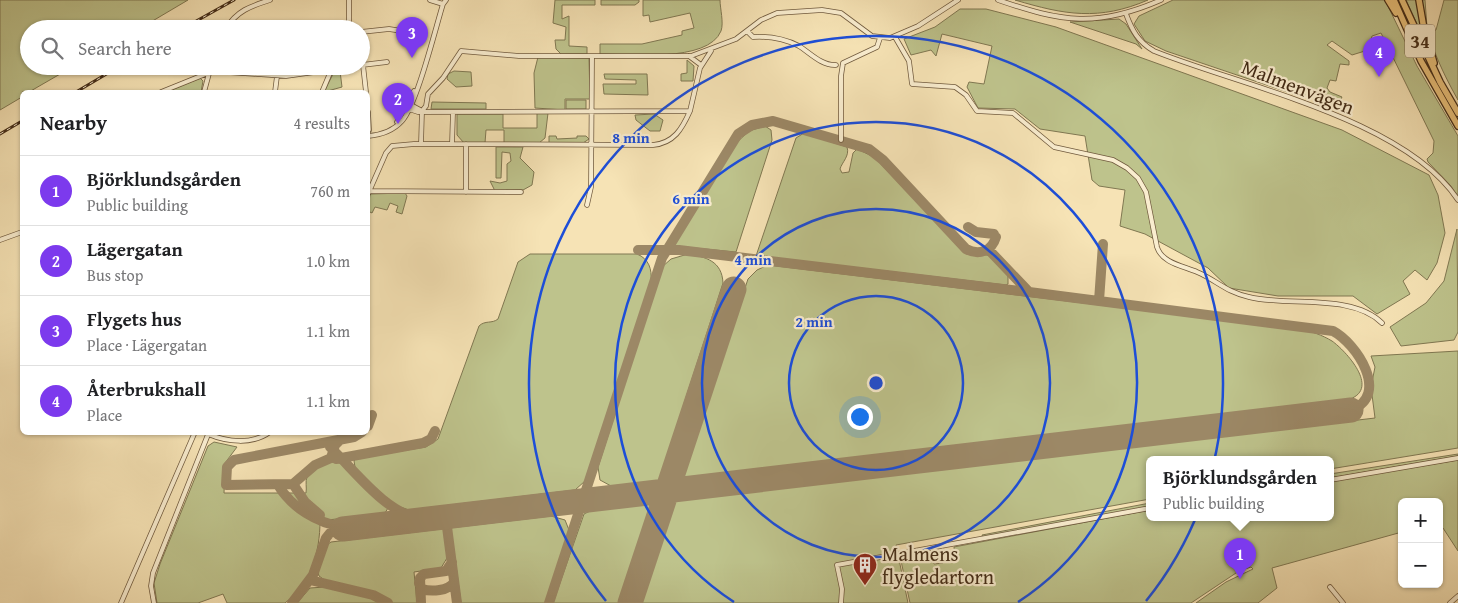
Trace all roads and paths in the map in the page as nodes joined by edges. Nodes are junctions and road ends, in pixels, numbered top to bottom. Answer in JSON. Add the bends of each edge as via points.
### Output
{"nodes":[{"id":1,"x":270,"y":0,"type":"edge"},
{"id":2,"x":349,"y":0,"type":"edge"},
{"id":3,"x":430,"y":0,"type":"edge"},
{"id":4,"x":446,"y":0,"type":"edge"},
{"id":5,"x":958,"y":0,"type":"edge"},
{"id":6,"x":998,"y":0,"type":"edge"},
{"id":7,"x":1161,"y":0,"type":"edge"},
{"id":8,"x":1388,"y":0,"type":"edge"},
{"id":9,"x":1394,"y":0,"type":"edge"},
{"id":10,"x":1402,"y":0,"type":"edge"},
{"id":11,"x":1419,"y":0,"type":"edge"},
{"id":12,"x":443,"y":4,"type":"junction"},
{"id":13,"x":1126,"y":14,"type":"junction"},
{"id":14,"x":232,"y":20,"type":"edge"},
{"id":15,"x":349,"y":20,"type":"edge"},
{"id":16,"x":370,"y":31,"type":"edge"},
{"id":17,"x":747,"y":31,"type":"junction"},
{"id":18,"x":421,"y":34,"type":"dead end"},
{"id":19,"x":1409,"y":34,"type":"junction"},
{"id":20,"x":895,"y":37,"type":"junction"},
{"id":21,"x":880,"y":38,"type":"junction"},
{"id":22,"x":711,"y":50,"type":"junction"},
{"id":23,"x":592,"y":56,"type":"junction"},
{"id":24,"x":689,"y":56,"type":"junction"},
{"id":25,"x":387,"y":62,"type":"dead end"},
{"id":26,"x":370,"y":65,"type":"edge"},
{"id":27,"x":701,"y":66,"type":"junction"},
{"id":28,"x":836,"y":66,"type":"dead end"},
{"id":29,"x":203,"y":75,"type":"edge"},
{"id":30,"x":209,"y":75,"type":"edge"},
{"id":31,"x":270,"y":75,"type":"edge"},
{"id":32,"x":295,"y":75,"type":"edge"},
{"id":33,"x":329,"y":75,"type":"edge"},
{"id":34,"x":363,"y":75,"type":"edge"},
{"id":35,"x":276,"y":76,"type":"junction"},
{"id":36,"x":1440,"y":82,"type":"junction"},
{"id":37,"x":166,"y":90,"type":"edge"},
{"id":38,"x":205,"y":90,"type":"edge"},
{"id":39,"x":275,"y":90,"type":"edge"},
{"id":40,"x":323,"y":90,"type":"edge"},
{"id":41,"x":366,"y":90,"type":"edge"},
{"id":42,"x":408,"y":106,"type":"junction"},
{"id":43,"x":422,"y":111,"type":"junction"},
{"id":44,"x":453,"y":112,"type":"junction"},
{"id":45,"x":592,"y":112,"type":"junction"},
{"id":46,"x":690,"y":112,"type":"junction"},
{"id":47,"x":1458,"y":113,"type":"edge"},
{"id":48,"x":1458,"y":126,"type":"edge"},
{"id":49,"x":370,"y":136,"type":"edge"},
{"id":50,"x":841,"y":140,"type":"dead end"},
{"id":51,"x":421,"y":144,"type":"junction"},
{"id":52,"x":452,"y":144,"type":"junction"},
{"id":53,"x":466,"y":144,"type":"junction"},
{"id":54,"x":591,"y":145,"type":"junction"},
{"id":55,"x":370,"y":188,"type":"edge"},
{"id":56,"x":370,"y":192,"type":"edge"},
{"id":57,"x":466,"y":192,"type":"junction"},
{"id":58,"x":521,"y":192,"type":"dead end"},
{"id":59,"x":1458,"y":200,"type":"edge"},
{"id":60,"x":587,"y":205,"type":"dead end"},
{"id":61,"x":20,"y":233,"type":"edge"},
{"id":62,"x":0,"y":240,"type":"edge"},
{"id":63,"x":1382,"y":323,"type":"dead end"},
{"id":64,"x":194,"y":435,"type":"edge"},
{"id":65,"x":208,"y":435,"type":"edge"},
{"id":66,"x":215,"y":435,"type":"edge"},
{"id":67,"x":264,"y":435,"type":"edge"},
{"id":68,"x":1458,"y":458,"type":"edge"},
{"id":69,"x":1334,"y":479,"type":"edge"},
{"id":70,"x":1146,"y":509,"type":"edge"},
{"id":71,"x":1330,"y":587,"type":"dead end"},
{"id":72,"x":1458,"y":596,"type":"edge"},
{"id":73,"x":121,"y":603,"type":"edge"},
{"id":74,"x":154,"y":603,"type":"edge"},
{"id":75,"x":841,"y":603,"type":"edge"},
{"id":76,"x":1343,"y":603,"type":"edge"},
{"id":77,"x":1450,"y":603,"type":"edge"}],
"edges":[{"from":1,"to":14,"type":"street","via":[[243,10]]},
{"from":2,"to":15,"type":"street"},
{"from":3,"to":12,"type":"street"},
{"from":4,"to":12,"type":"street"},
{"from":5,"to":20,"type":"street"},
{"from":6,"to":13,"type":"street","via":[[1061,18],[1096,19]]},
{"from":7,"to":13,"type":"street"},
{"from":8,"to":19,"type":"highway"},
{"from":9,"to":19,"type":"highway","number":"34"},
{"from":10,"to":36,"type":"highway","number":"34"},
{"from":11,"to":36,"type":"highway"},
{"from":12,"to":42,"type":"street"},
{"from":13,"to":59,"type":"street","name":"Malmenvägen","via":[[1140,42],[1154,51],[1299,101],[1352,123],[1422,162]]},
{"from":16,"to":18,"type":"street","via":[[390,29]]},
{"from":17,"to":21,"type":"street","via":[[777,13],[822,10],[841,13],[866,32]]},
{"from":17,"to":22,"type":"street"},
{"from":17,"to":28,"type":"street","via":[[753,37],[789,42],[824,63]]},
{"from":19,"to":48,"type":"highway","number":"34"},
{"from":20,"to":21,"type":"street"},
{"from":20,"to":63,"type":"street","via":[[909,61],[912,84],[955,86],[977,111],[1013,113],[1054,147],[1113,160],[1133,173],[1146,192],[1158,251],[1166,260],[1201,274],[1236,294],[1272,302],[1350,307],[1371,314]]},
{"from":21,"to":50,"type":"street","via":[[877,47],[843,63],[840,76]]},
{"from":22,"to":24,"type":"street"},
{"from":22,"to":27,"type":"street"},
{"from":23,"to":24,"type":"street"},
{"from":23,"to":43,"type":"street","via":[[519,56],[461,51],[443,78],[429,91]]},
{"from":23,"to":45,"type":"street"},
{"from":24,"to":27,"type":"street"},
{"from":25,"to":26,"type":"street"},
{"from":27,"to":46,"type":"street"},
{"from":29,"to":37,"type":"street"},
{"from":30,"to":38,"type":"street"},
{"from":31,"to":35,"type":"street"},
{"from":32,"to":35,"type":"street"},
{"from":33,"to":40,"type":"street"},
{"from":34,"to":41,"type":"street"},
{"from":35,"to":39,"type":"street"},
{"from":36,"to":47,"type":"highway","number":"34"},
{"from":42,"to":43,"type":"street"},
{"from":42,"to":49,"type":"street","via":[[393,128],[383,134]]},
{"from":43,"to":44,"type":"street"},
{"from":43,"to":51,"type":"street"},
{"from":44,"to":45,"type":"street"},
{"from":44,"to":52,"type":"street"},
{"from":45,"to":46,"type":"street"},
{"from":45,"to":54,"type":"street"},
{"from":46,"to":54,"type":"street","via":[[677,134],[665,143]]},
{"from":51,"to":52,"type":"street"},
{"from":51,"to":55,"type":"street","via":[[398,144],[390,148]]},
{"from":52,"to":53,"type":"street"},
{"from":53,"to":54,"type":"street"},
{"from":53,"to":57,"type":"street"},
{"from":54,"to":60,"type":"street","via":[[591,188]]},
{"from":56,"to":57,"type":"street"},
{"from":57,"to":58,"type":"street"},
{"from":61,"to":62,"type":"street"},
{"from":64,"to":73,"type":"street"},
{"from":65,"to":74,"type":"street","via":[[153,573]]},
{"from":66,"to":67,"type":"street","via":[[233,441]]},
{"from":68,"to":69,"type":"street"},
{"from":70,"to":75,"type":"street","via":[[837,565]]},
{"from":71,"to":76,"type":"street"},
{"from":72,"to":77,"type":"street"}]}
